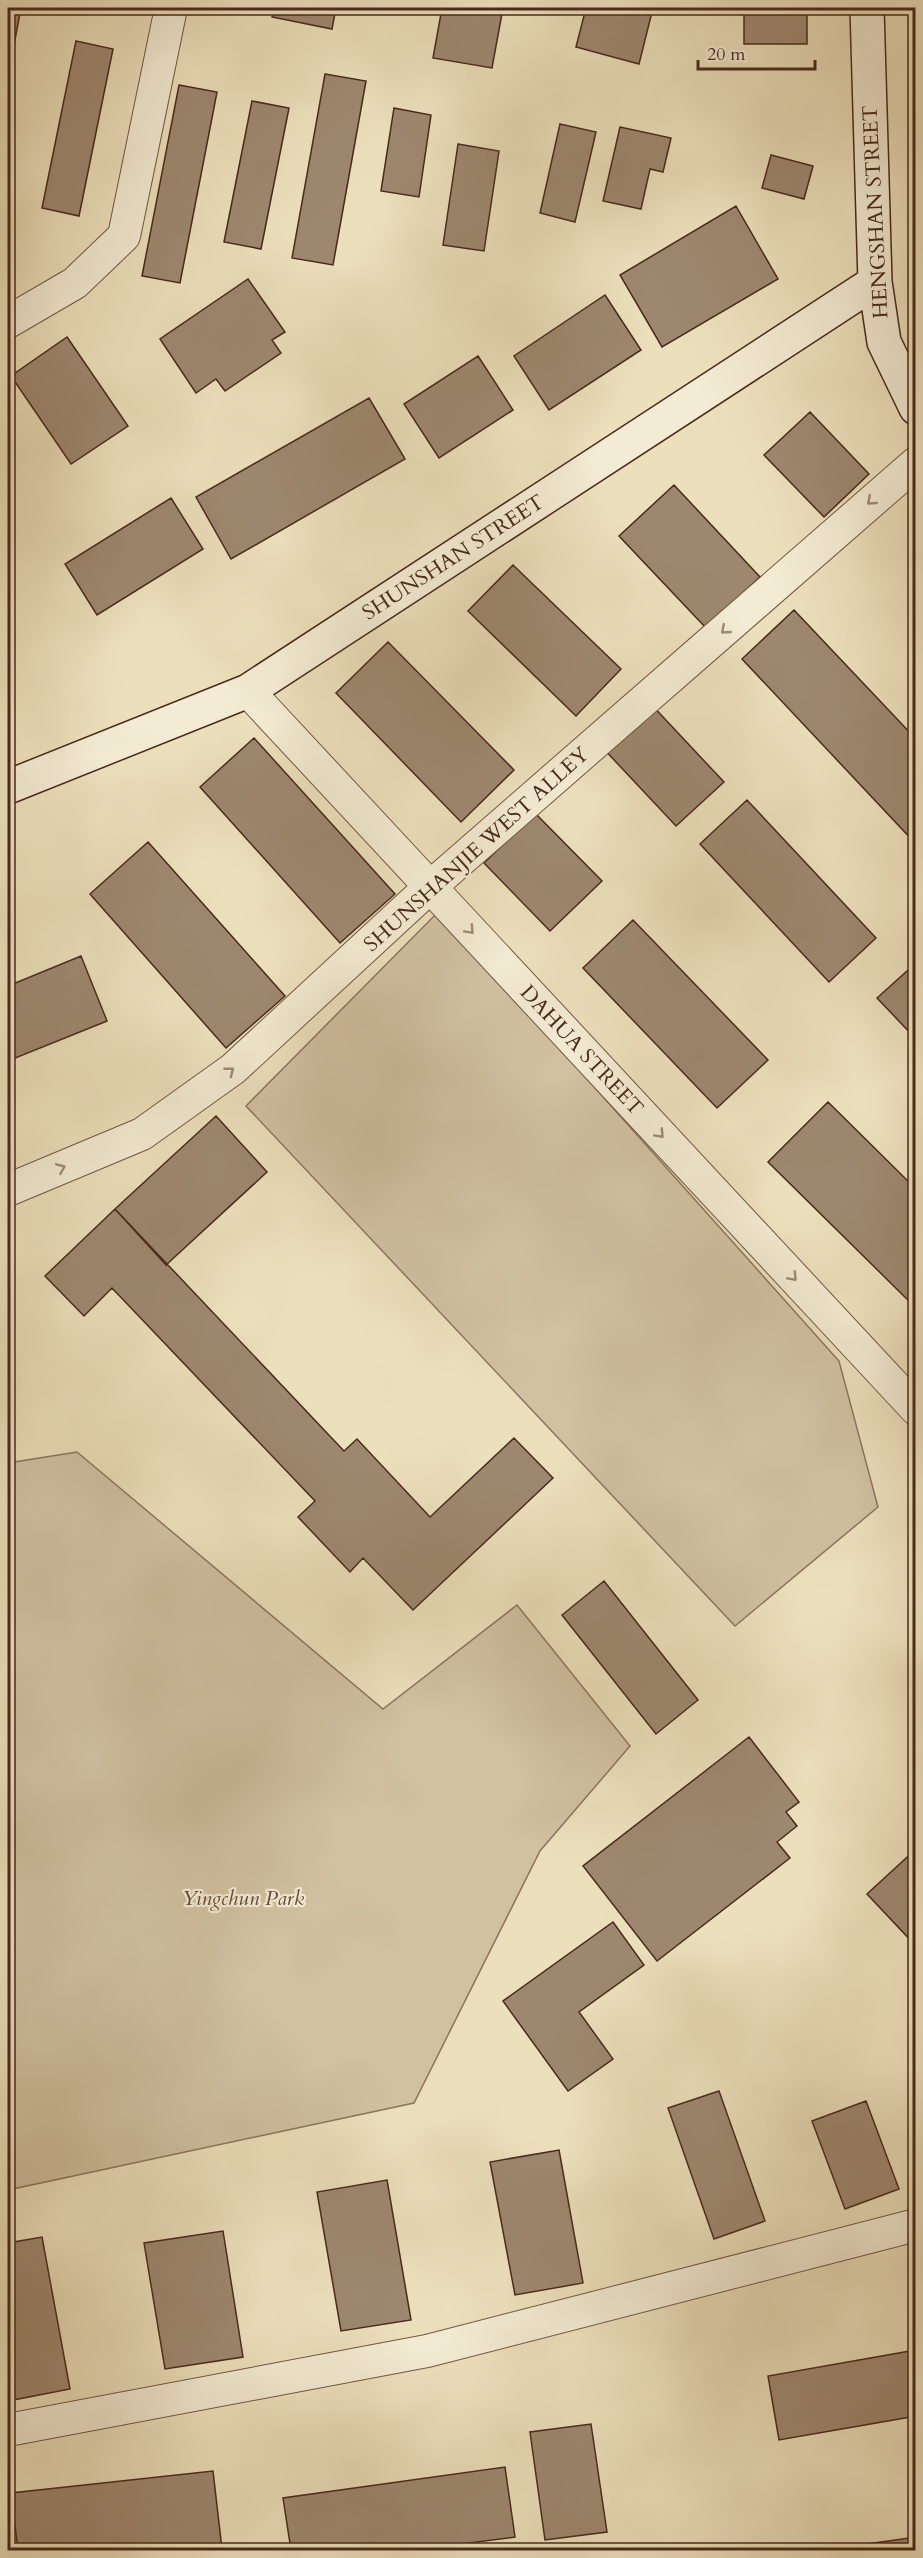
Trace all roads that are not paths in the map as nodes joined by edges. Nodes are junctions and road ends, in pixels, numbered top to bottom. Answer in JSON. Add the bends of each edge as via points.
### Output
{"nodes":[{"id":1,"x":171,"y":8,"type":"edge"},
{"id":2,"x":867,"y":8,"type":"edge"},
{"id":3,"x":875,"y":282,"type":"junction"},
{"id":4,"x":8,"y":322,"type":"edge"},
{"id":5,"x":915,"y":408,"type":"edge"},
{"id":6,"x":915,"y":463,"type":"edge"},
{"id":7,"x":248,"y":691,"type":"junction"},
{"id":8,"x":8,"y":786,"type":"edge"},
{"id":9,"x":430,"y":887,"type":"junction"},
{"id":10,"x":8,"y":1190,"type":"edge"},
{"id":11,"x":915,"y":1409,"type":"edge"},
{"id":12,"x":915,"y":2225,"type":"edge"},
{"id":13,"x":8,"y":2430,"type":"edge"}],
"edges":[{"from":1,"to":4,"type":"street","via":[[124,236],[75,283]]},
{"from":2,"to":3,"type":"street","name":"HENGSHAN STREET"},
{"from":3,"to":5,"type":"street","name":"HENGSHAN STREET","via":[[884,342]]},
{"from":3,"to":7,"type":"street","name":"SHUNSHAN STREET"},
{"from":6,"to":9,"type":"street","name":"SHUNSHANJIE WEST ALLEY","one_way":true},
{"from":7,"to":8,"type":"street","name":"SHUNSHAN STREET"},
{"from":7,"to":9,"type":"street","name":"DAHUA STREET"},
{"from":10,"to":9,"type":"street","name":"SHUNSHANJIE WEST ALLEY","one_way":true,"via":[[142,1134],[233,1069]]},
{"from":9,"to":11,"type":"street","name":"DAHUA STREET","one_way":true},
{"from":12,"to":13,"type":"street","via":[[427,2350]]}]}
